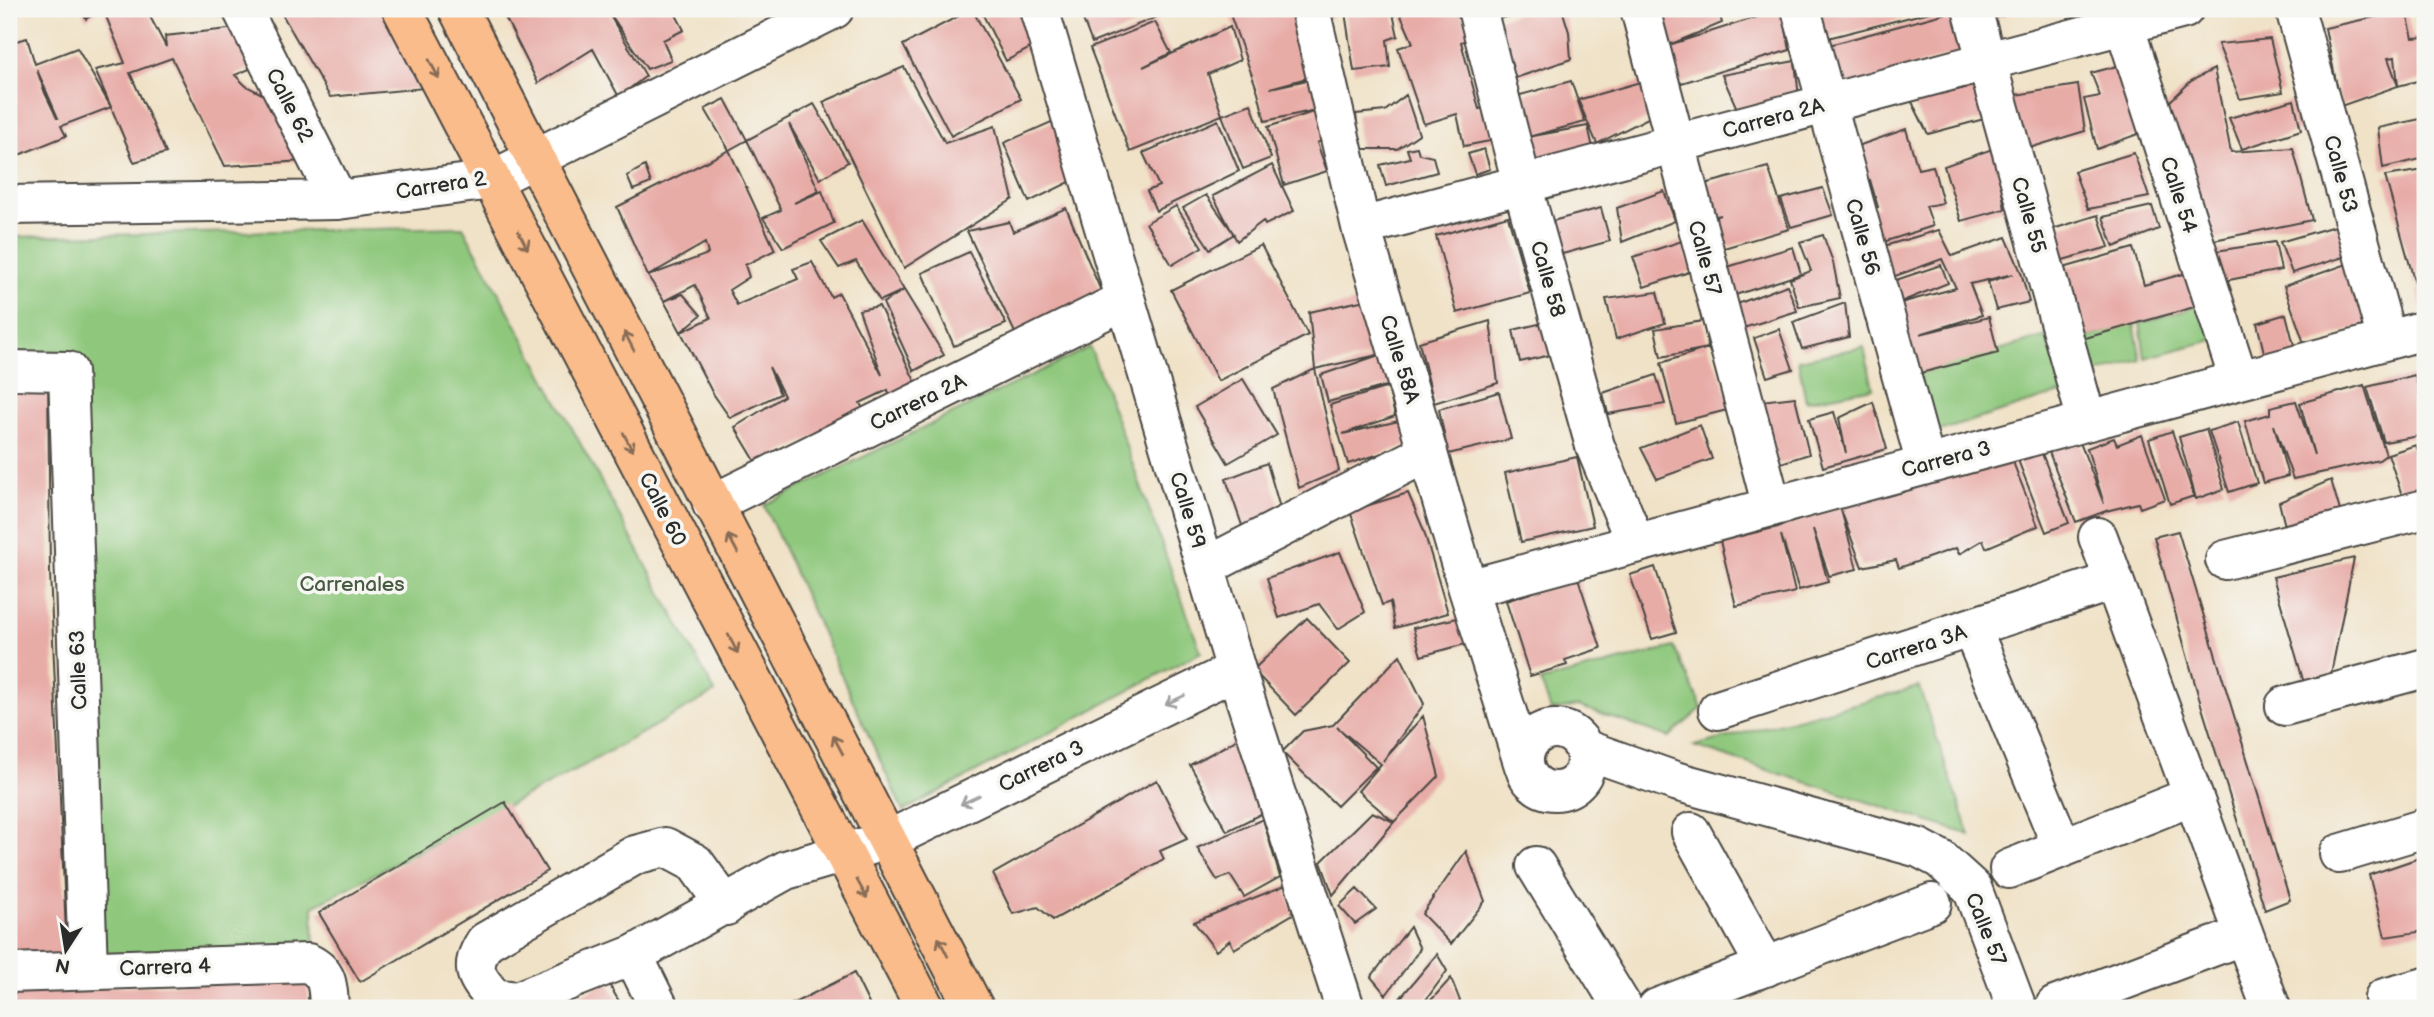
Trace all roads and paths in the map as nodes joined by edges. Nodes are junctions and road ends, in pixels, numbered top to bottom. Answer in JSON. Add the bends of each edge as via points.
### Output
{"nodes":[{"id":1,"x":242,"y":9,"type":"edge"},
{"id":2,"x":402,"y":9,"type":"edge"},
{"id":3,"x":458,"y":9,"type":"edge"},
{"id":4,"x":834,"y":9,"type":"edge"},
{"id":5,"x":1039,"y":9,"type":"edge"},
{"id":6,"x":1310,"y":9,"type":"edge"},
{"id":7,"x":1477,"y":9,"type":"edge"},
{"id":8,"x":1640,"y":9,"type":"edge"},
{"id":9,"x":1801,"y":9,"type":"edge"},
{"id":10,"x":1972,"y":9,"type":"edge"},
{"id":11,"x":2184,"y":9,"type":"edge"},
{"id":12,"x":2295,"y":9,"type":"edge"},
{"id":13,"x":2121,"y":17,"type":"edge"},
{"id":14,"x":1986,"y":61,"type":"junction"},
{"id":15,"x":1826,"y":104,"type":"junction"},
{"id":16,"x":1674,"y":144,"type":"junction"},
{"id":17,"x":535,"y":156,"type":"junction"},
{"id":18,"x":492,"y":180,"type":"junction"},
{"id":19,"x":1522,"y":184,"type":"junction"},
{"id":20,"x":338,"y":200,"type":"junction"},
{"id":21,"x":9,"y":205,"type":"edge"},
{"id":22,"x":1361,"y":227,"type":"junction"},
{"id":23,"x":1125,"y":300,"type":"junction"},
{"id":24,"x":2425,"y":330,"type":"edge"},
{"id":25,"x":2387,"y":340,"type":"junction"},
{"id":26,"x":9,"y":370,"type":"edge"},
{"id":27,"x":2239,"y":380,"type":"junction"},
{"id":28,"x":2087,"y":421,"type":"junction"},
{"id":29,"x":1428,"y":452,"type":"junction"},
{"id":30,"x":1926,"y":465,"type":"junction"},
{"id":31,"x":712,"y":504,"type":"junction"},
{"id":32,"x":1772,"y":506,"type":"junction"},
{"id":33,"x":2425,"y":509,"type":"edge"},
{"id":34,"x":2098,"y":537,"type":"dead end"},
{"id":35,"x":1636,"y":544,"type":"junction"},
{"id":36,"x":2225,"y":560,"type":"dead end"},
{"id":37,"x":1205,"y":567,"type":"junction"},
{"id":38,"x":2113,"y":581,"type":"junction"},
{"id":39,"x":1468,"y":589,"type":"junction"},
{"id":40,"x":1972,"y":629,"type":"junction"},
{"id":41,"x":2425,"y":668,"type":"edge"},
{"id":42,"x":1236,"y":670,"type":"junction"},
{"id":43,"x":1506,"y":705,"type":"junction"},
{"id":44,"x":2285,"y":706,"type":"dead end"},
{"id":45,"x":1718,"y":710,"type":"dead end"},
{"id":46,"x":1542,"y":731,"type":"junction"},
{"id":47,"x":1524,"y":766,"type":"junction"},
{"id":48,"x":1581,"y":766,"type":"junction"},
{"id":49,"x":2193,"y":796,"type":"junction"},
{"id":50,"x":2425,"y":828,"type":"edge"},
{"id":51,"x":1690,"y":832,"type":"dead end"},
{"id":52,"x":888,"y":840,"type":"junction"},
{"id":53,"x":2062,"y":847,"type":"junction"},
{"id":54,"x":842,"y":853,"type":"junction"},
{"id":55,"x":2339,"y":854,"type":"dead end"},
{"id":56,"x":1536,"y":866,"type":"dead end"},
{"id":57,"x":2009,"y":869,"type":"dead end"},
{"id":58,"x":1932,"y":903,"type":"dead end"},
{"id":59,"x":726,"y":906,"type":"junction"},
{"id":60,"x":2244,"y":935,"type":"junction"},
{"id":61,"x":633,"y":955,"type":"junction"},
{"id":62,"x":1766,"y":967,"type":"junction"},
{"id":63,"x":88,"y":969,"type":"junction"},
{"id":64,"x":9,"y":973,"type":"edge"},
{"id":65,"x":2425,"y":987,"type":"edge"},
{"id":66,"x":2385,"y":998,"type":"dead end"},
{"id":67,"x":2055,"y":1006,"type":"dead end"},
{"id":68,"x":329,"y":1008,"type":"edge"},
{"id":69,"x":659,"y":1008,"type":"edge"},
{"id":70,"x":925,"y":1008,"type":"edge"},
{"id":71,"x":974,"y":1008,"type":"edge"},
{"id":72,"x":1345,"y":1008,"type":"edge"},
{"id":73,"x":1623,"y":1008,"type":"edge"},
{"id":74,"x":1657,"y":1008,"type":"edge"},
{"id":75,"x":2017,"y":1008,"type":"edge"},
{"id":76,"x":2271,"y":1008,"type":"edge"}],
"edges":[{"from":1,"to":20,"type":"street","name":"Calle 62"},
{"from":2,"to":18,"type":"main road","name":"Calle 60","one_way":true},
{"from":3,"to":17,"type":"main road"},
{"from":4,"to":17,"type":"street","name":"Carrera 2"},
{"from":5,"to":23,"type":"street","name":"Calle 59"},
{"from":6,"to":22,"type":"street","name":"Calle 58A"},
{"from":7,"to":19,"type":"street","name":"Calle 58"},
{"from":8,"to":16,"type":"street","name":"Calle 57"},
{"from":9,"to":15,"type":"street","name":"Calle 56"},
{"from":10,"to":14,"type":"street","name":"Calle 55"},
{"from":11,"to":13,"type":"street","name":"Carrera 2A"},
{"from":12,"to":25,"type":"street","name":"Calle 53"},
{"from":13,"to":14,"type":"street","name":"Carrera 2A"},
{"from":13,"to":27,"type":"street","name":"Calle 54"},
{"from":14,"to":15,"type":"street","name":"Carrera 2A"},
{"from":14,"to":28,"type":"street","name":"Calle 55"},
{"from":15,"to":16,"type":"street","name":"Carrera 2A"},
{"from":15,"to":30,"type":"street","name":"Calle 56"},
{"from":16,"to":19,"type":"street","name":"Carrera 2A"},
{"from":16,"to":32,"type":"street","name":"Calle 57"},
{"from":17,"to":18,"type":"street","name":"Carrera 2"},
{"from":31,"to":17,"type":"main road","one_way":true},
{"from":18,"to":20,"type":"street","name":"Carrera 2"},
{"from":18,"to":54,"type":"main road","name":"Calle 60","one_way":true},
{"from":19,"to":22,"type":"street","name":"Carrera 2A"},
{"from":19,"to":35,"type":"street","name":"Calle 58","via":[[1595,446]]},
{"from":20,"to":21,"type":"street","name":"Carrera 2"},
{"from":22,"to":29,"type":"street","name":"Calle 58A"},
{"from":23,"to":31,"type":"street","name":"Carrera 2A"},
{"from":23,"to":37,"type":"street","name":"Calle 59"},
{"from":24,"to":25,"type":"street","name":"Carrera 3"},
{"from":25,"to":27,"type":"street","name":"Carrera 3"},
{"from":26,"to":63,"type":"street","name":"Calle 63","via":[[68,371]]},
{"from":27,"to":28,"type":"street","name":"Carrera 3"},
{"from":28,"to":30,"type":"street","name":"Carrera 3"},
{"from":29,"to":37,"type":"street"},
{"from":29,"to":39,"type":"street","name":"Calle 58A"},
{"from":30,"to":32,"type":"street","name":"Carrera 3"},
{"from":52,"to":31,"type":"main road","one_way":true},
{"from":32,"to":35,"type":"street","name":"Carrera 3"},
{"from":33,"to":36,"type":"street"},
{"from":34,"to":38,"type":"street"},
{"from":35,"to":39,"type":"street","name":"Carrera 3"},
{"from":37,"to":42,"type":"street","name":"Calle 59"},
{"from":38,"to":40,"type":"street","name":"Carrera 3A"},
{"from":38,"to":49,"type":"street"},
{"from":39,"to":43,"type":"street","name":"Calle 58A"},
{"from":40,"to":45,"type":"street","name":"Carrera 3A"},
{"from":40,"to":53,"type":"street"},
{"from":41,"to":44,"type":"street"},
{"from":42,"to":52,"type":"street","name":"Carrera 3","one_way":true},
{"from":42,"to":72,"type":"street","name":"Calle 59"},
{"from":43,"to":46,"type":"street"},
{"from":43,"to":47,"type":"street","name":"Calle 58A"},
{"from":46,"to":47,"type":"street","via":[[1527,745]]},
{"from":46,"to":48,"type":"street","via":[[1568,731],[1578,738]]},
{"from":47,"to":48,"type":"street","via":[[1535,785],[1556,792]]},
{"from":48,"to":75,"type":"street","name":"Calle 57","via":[[1675,781],[1893,841],[1940,859],[1972,888]]},
{"from":49,"to":53,"type":"street"},
{"from":49,"to":60,"type":"street"},
{"from":50,"to":55,"type":"street"},
{"from":51,"to":62,"type":"street"},
{"from":52,"to":54,"type":"street","name":"Carrera 3"},
{"from":71,"to":52,"type":"main road","one_way":true},
{"from":53,"to":57,"type":"street"},
{"from":54,"to":59,"type":"street","name":"Carrera 3","via":[[786,870]]},
{"from":54,"to":70,"type":"main road","name":"Calle 60","one_way":true},
{"from":56,"to":73,"type":"street"},
{"from":58,"to":62,"type":"street"},
{"from":59,"to":61,"type":"street","name":"Carrera 3"},
{"from":59,"to":61,"type":"street","name":"Carrera 3","via":[[695,863],[665,847],[635,855],[485,942],[475,958],[477,978],[494,998],[517,1001]]},
{"from":60,"to":67,"type":"street"},
{"from":60,"to":76,"type":"street"},
{"from":61,"to":69,"type":"street"},
{"from":62,"to":74,"type":"street"},
{"from":63,"to":64,"type":"street","name":"Carrera 4"},
{"from":63,"to":68,"type":"street","name":"Carrera 4","via":[[308,963],[328,980]]},
{"from":65,"to":66,"type":"street"}]}
